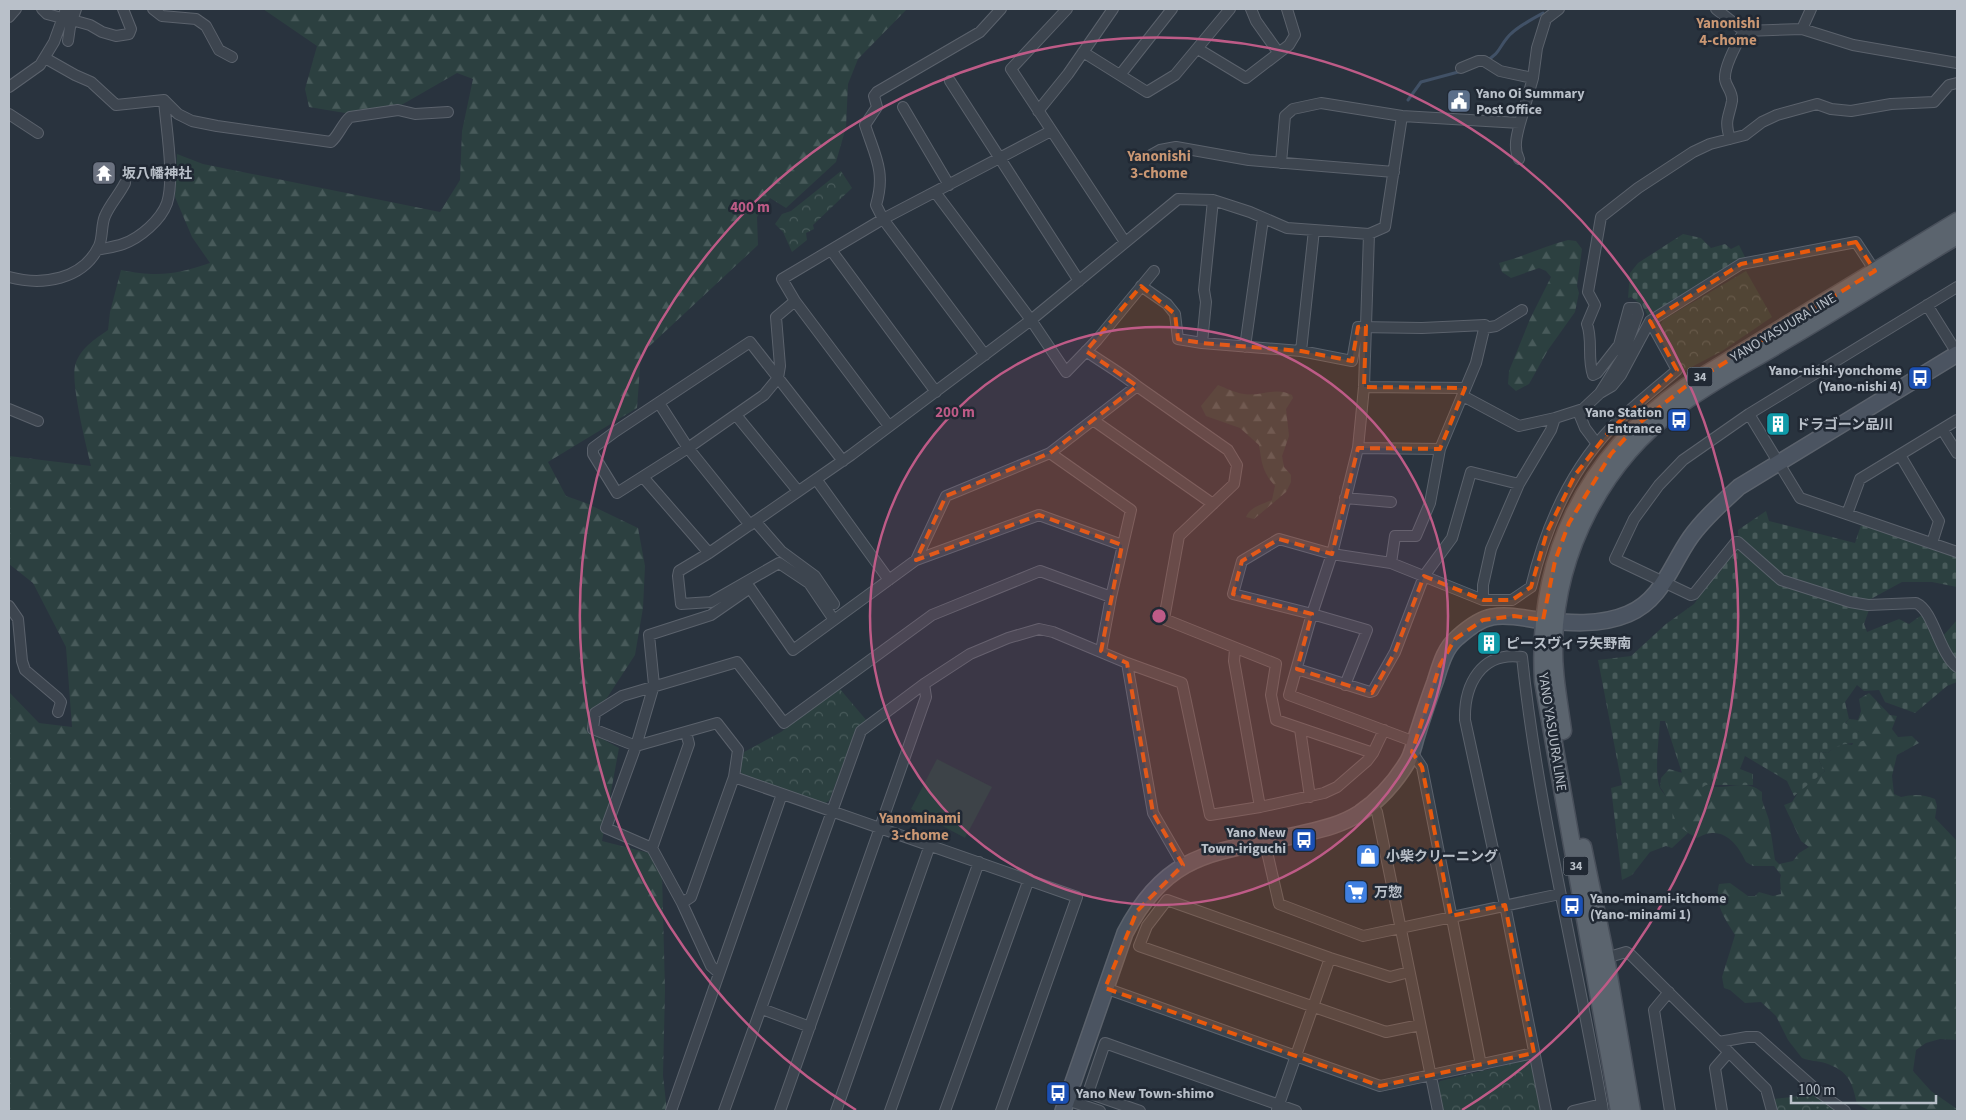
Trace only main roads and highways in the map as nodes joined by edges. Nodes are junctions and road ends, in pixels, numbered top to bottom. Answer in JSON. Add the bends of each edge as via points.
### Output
{"nodes":[{"id":1,"x":1957,"y":220,"type":"edge"},
{"id":2,"x":1957,"y":236,"type":"edge"},
{"id":3,"x":1879,"y":277,"type":"junction"},
{"id":4,"x":1550,"y":621,"type":"junction"},
{"id":5,"x":1619,"y":1111,"type":"edge"},
{"id":6,"x":1632,"y":1111,"type":"edge"}],
"edges":[{"from":1,"to":3,"type":"main road","name":"YANO YASUURA LINE","number":"34"},
{"from":2,"to":3,"type":"main road","name":"YANO YASUURA LINE","number":"34"},
{"from":3,"to":4,"type":"main road","name":"YANO YASUURA LINE","number":"34","via":[[1685,387],[1652,411],[1624,439],[1598,470],[1569,523],[1555,561]]},
{"from":4,"to":5,"type":"main road","name":"YANO YASUURA LINE","number":"34","via":[[1543,681]]},
{"from":4,"to":6,"type":"main road","name":"YANO YASUURA LINE","number":"34","via":[[1577,820],[1606,958]]}]}
